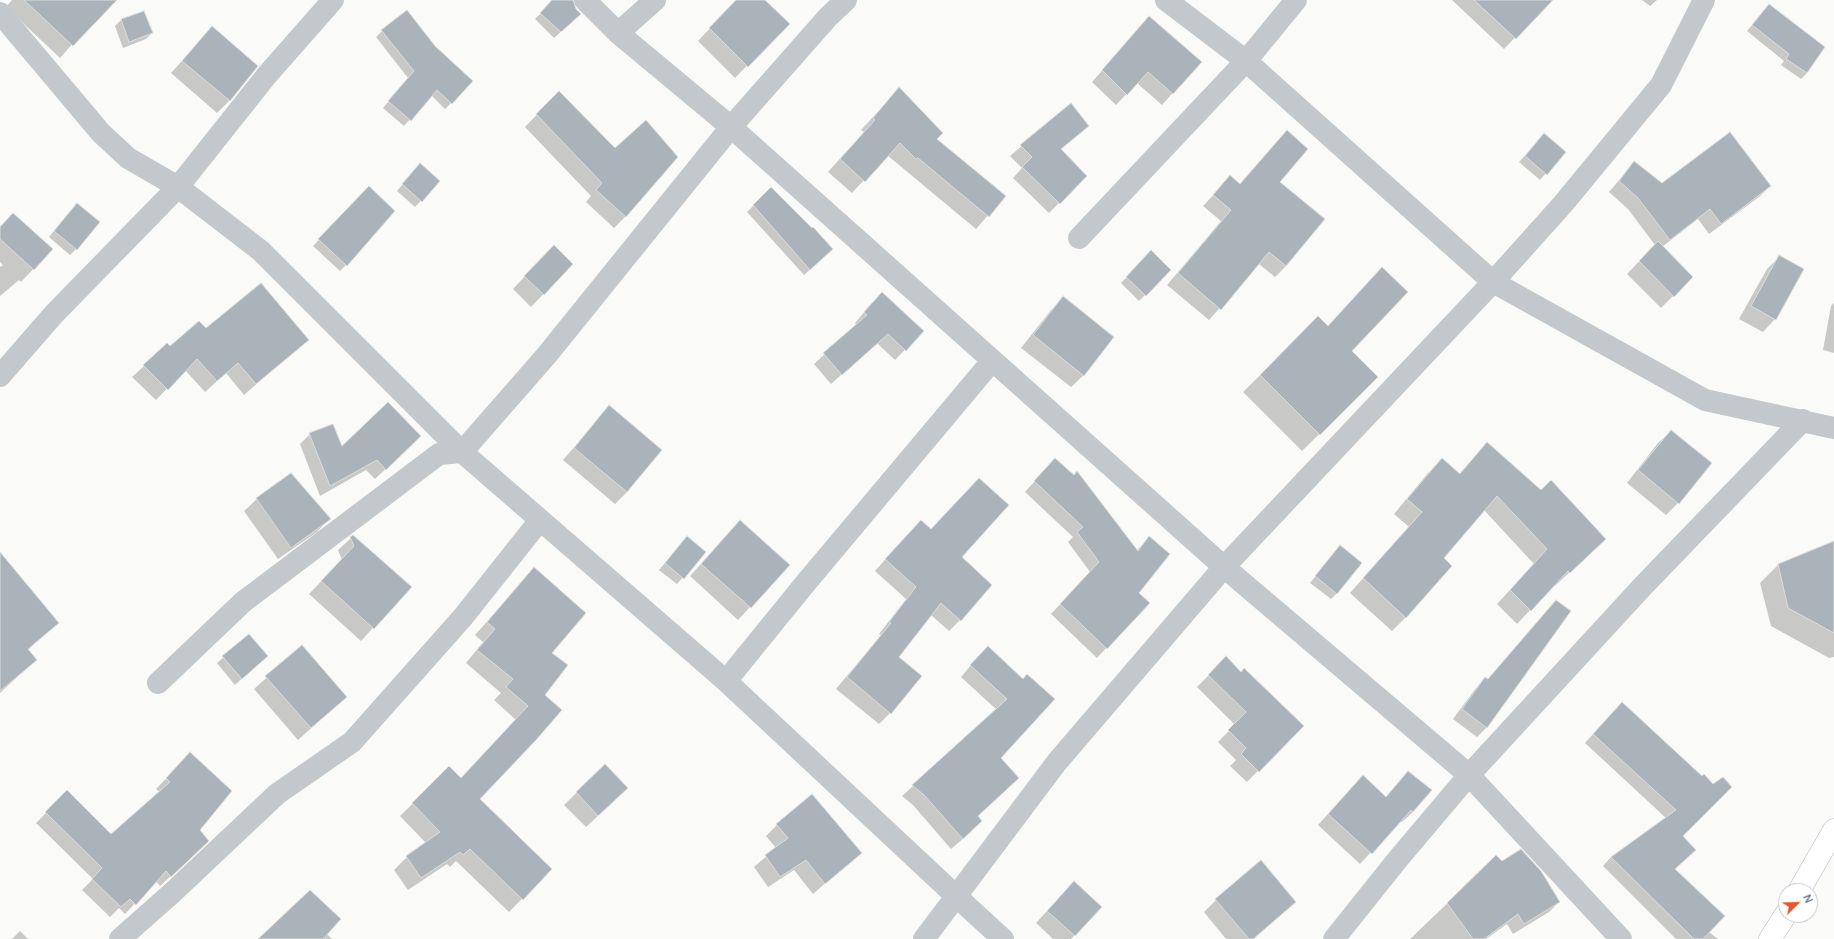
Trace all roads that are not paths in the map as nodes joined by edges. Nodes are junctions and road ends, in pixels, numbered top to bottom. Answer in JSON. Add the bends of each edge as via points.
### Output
{"nodes":[{"id":1,"x":333,"y":0,"type":"edge"},
{"id":2,"x":585,"y":0,"type":"edge"},
{"id":3,"x":655,"y":0,"type":"edge"},
{"id":4,"x":846,"y":0,"type":"edge"},
{"id":5,"x":1166,"y":0,"type":"edge"},
{"id":6,"x":1296,"y":0,"type":"edge"},
{"id":7,"x":1704,"y":0,"type":"edge"},
{"id":8,"x":0,"y":14,"type":"edge"},
{"id":9,"x":618,"y":34,"type":"junction"},
{"id":10,"x":1246,"y":61,"type":"junction"},
{"id":11,"x":731,"y":127,"type":"junction"},
{"id":12,"x":178,"y":187,"type":"junction"},
{"id":13,"x":1079,"y":238,"type":"dead end"},
{"id":14,"x":1493,"y":282,"type":"junction"},
{"id":15,"x":992,"y":361,"type":"junction"},
{"id":16,"x":0,"y":376,"type":"edge"},
{"id":17,"x":1803,"y":420,"type":"junction"},
{"id":18,"x":1834,"y":428,"type":"edge"},
{"id":19,"x":462,"y":452,"type":"junction"},
{"id":20,"x":540,"y":520,"type":"junction"},
{"id":21,"x":1224,"y":567,"type":"junction"},
{"id":22,"x":726,"y":681,"type":"junction"},
{"id":23,"x":158,"y":683,"type":"dead end"},
{"id":24,"x":1469,"y":775,"type":"junction"},
{"id":25,"x":1834,"y":830,"type":"edge"},
{"id":26,"x":1804,"y":883,"type":"edge"},
{"id":27,"x":957,"y":897,"type":"junction"},
{"id":28,"x":1780,"y":923,"type":"edge"},
{"id":29,"x":120,"y":939,"type":"edge"},
{"id":30,"x":924,"y":939,"type":"edge"},
{"id":31,"x":1003,"y":939,"type":"edge"},
{"id":32,"x":1334,"y":939,"type":"edge"},
{"id":33,"x":1621,"y":939,"type":"edge"},
{"id":34,"x":1770,"y":939,"type":"edge"}],
"edges":[{"from":1,"to":12,"type":"street","via":[[267,75]]},
{"from":2,"to":9,"type":"street"},
{"from":3,"to":9,"type":"street"},
{"from":4,"to":11,"type":"street"},
{"from":5,"to":10,"type":"street"},
{"from":6,"to":10,"type":"street"},
{"from":7,"to":14,"type":"street","via":[[1661,85],[1563,204]]},
{"from":8,"to":12,"type":"street","via":[[101,133],[128,158]]},
{"from":9,"to":11,"type":"street"},
{"from":10,"to":13,"type":"street"},
{"from":10,"to":14,"type":"street"},
{"from":11,"to":15,"type":"street"},
{"from":11,"to":19,"type":"street","via":[[546,356]]},
{"from":12,"to":16,"type":"street","via":[[54,314]]},
{"from":12,"to":19,"type":"street","via":[[261,251]]},
{"from":14,"to":17,"type":"street","via":[[1705,400]]},
{"from":14,"to":21,"type":"street"},
{"from":15,"to":21,"type":"street"},
{"from":15,"to":22,"type":"street","via":[[804,584]]},
{"from":17,"to":18,"type":"street"},
{"from":17,"to":24,"type":"street","via":[[1643,586]]},
{"from":19,"to":20,"type":"street"},
{"from":19,"to":23,"type":"street","via":[[439,454],[243,602]]},
{"from":20,"to":22,"type":"street"},
{"from":20,"to":29,"type":"street","via":[[463,617],[352,742],[277,794]]},
{"from":21,"to":24,"type":"street"},
{"from":21,"to":27,"type":"street","via":[[1057,762]]},
{"from":22,"to":27,"type":"street"},
{"from":24,"to":32,"type":"street"},
{"from":24,"to":33,"type":"street"},
{"from":25,"to":26,"type":"highway"},
{"from":27,"to":30,"type":"street"},
{"from":27,"to":31,"type":"street"},
{"from":28,"to":34,"type":"highway"}]}
